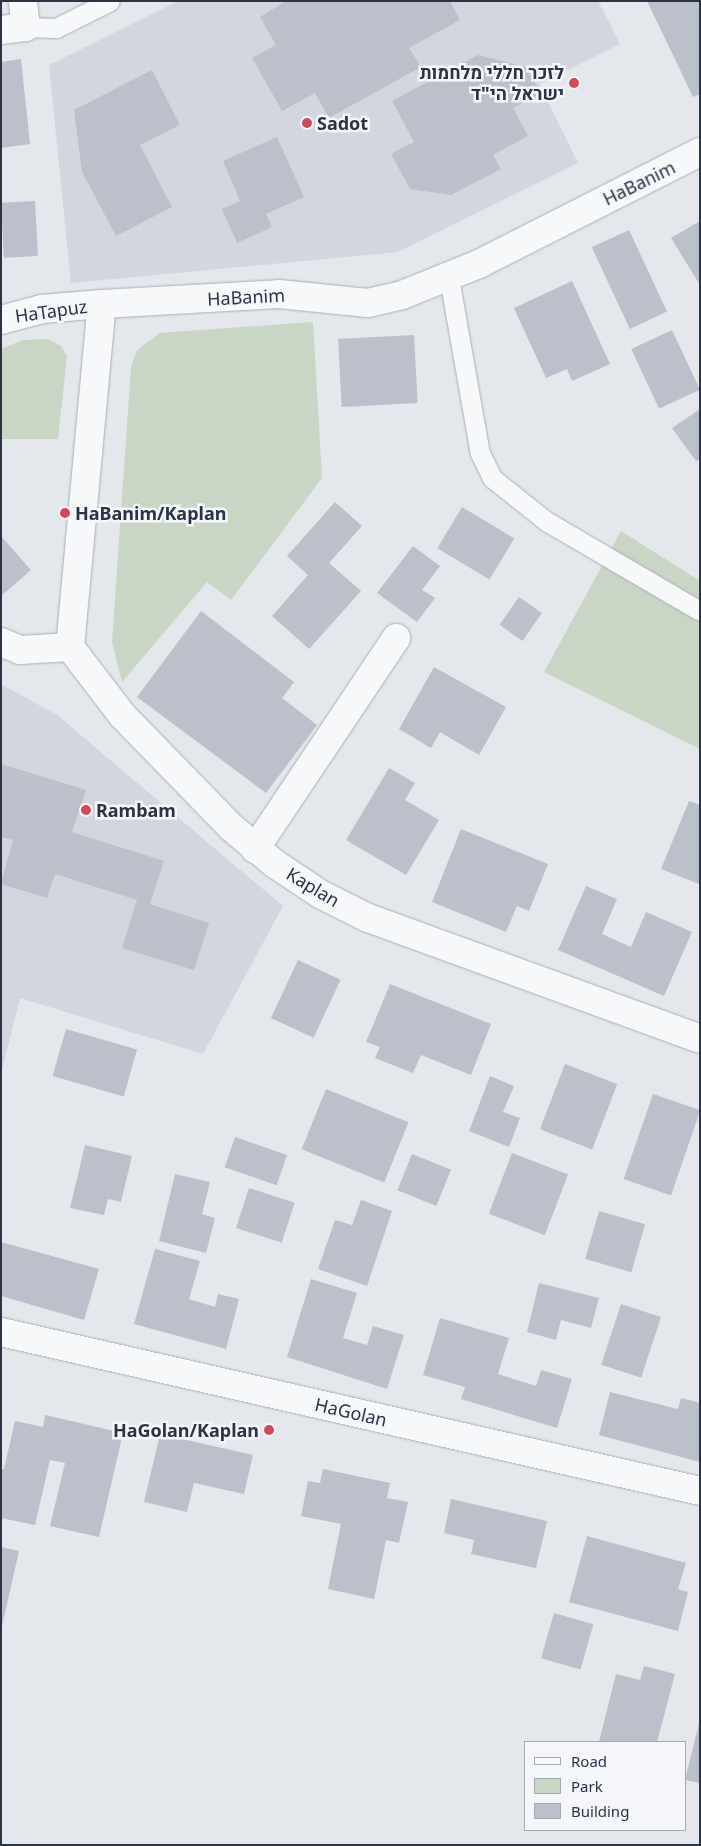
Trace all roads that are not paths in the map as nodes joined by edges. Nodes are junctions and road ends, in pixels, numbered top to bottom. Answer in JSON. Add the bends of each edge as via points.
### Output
{"nodes":[{"id":1,"x":110,"y":1,"type":"edge"},
{"id":2,"x":17,"y":19,"type":"edge"},
{"id":3,"x":700,"y":152,"type":"edge"},
{"id":4,"x":449,"y":278,"type":"junction"},
{"id":5,"x":102,"y":304,"type":"junction"},
{"id":6,"x":1,"y":320,"type":"edge"},
{"id":7,"x":700,"y":611,"type":"edge"},
{"id":8,"x":396,"y":638,"type":"dead end"},
{"id":9,"x":1,"y":642,"type":"edge"},
{"id":10,"x":70,"y":646,"type":"junction"},
{"id":11,"x":255,"y":849,"type":"junction"},
{"id":12,"x":700,"y":1039,"type":"edge"},
{"id":13,"x":1,"y":1332,"type":"edge"},
{"id":14,"x":700,"y":1491,"type":"edge"}],
"edges":[{"from":1,"to":2,"type":"lane","via":[[56,28]]},
{"from":3,"to":4,"type":"street","name":"HaBanim"},
{"from":4,"to":5,"type":"street","name":"HaBanim","via":[[368,303],[279,294]]},
{"from":4,"to":7,"type":"lane","via":[[480,453],[492,478],[546,521]]},
{"from":5,"to":6,"type":"street","name":"HaTapuz","via":[[42,309]]},
{"from":5,"to":10,"type":"street"},
{"from":8,"to":11,"type":"street"},
{"from":9,"to":10,"type":"street","via":[[20,650]]},
{"from":10,"to":11,"type":"street","name":"Kaplan","via":[[122,715]]},
{"from":11,"to":12,"type":"street","name":"Kaplan","via":[[320,894],[368,918]]},
{"from":13,"to":14,"type":"street","name":"HaGolan"}]}
